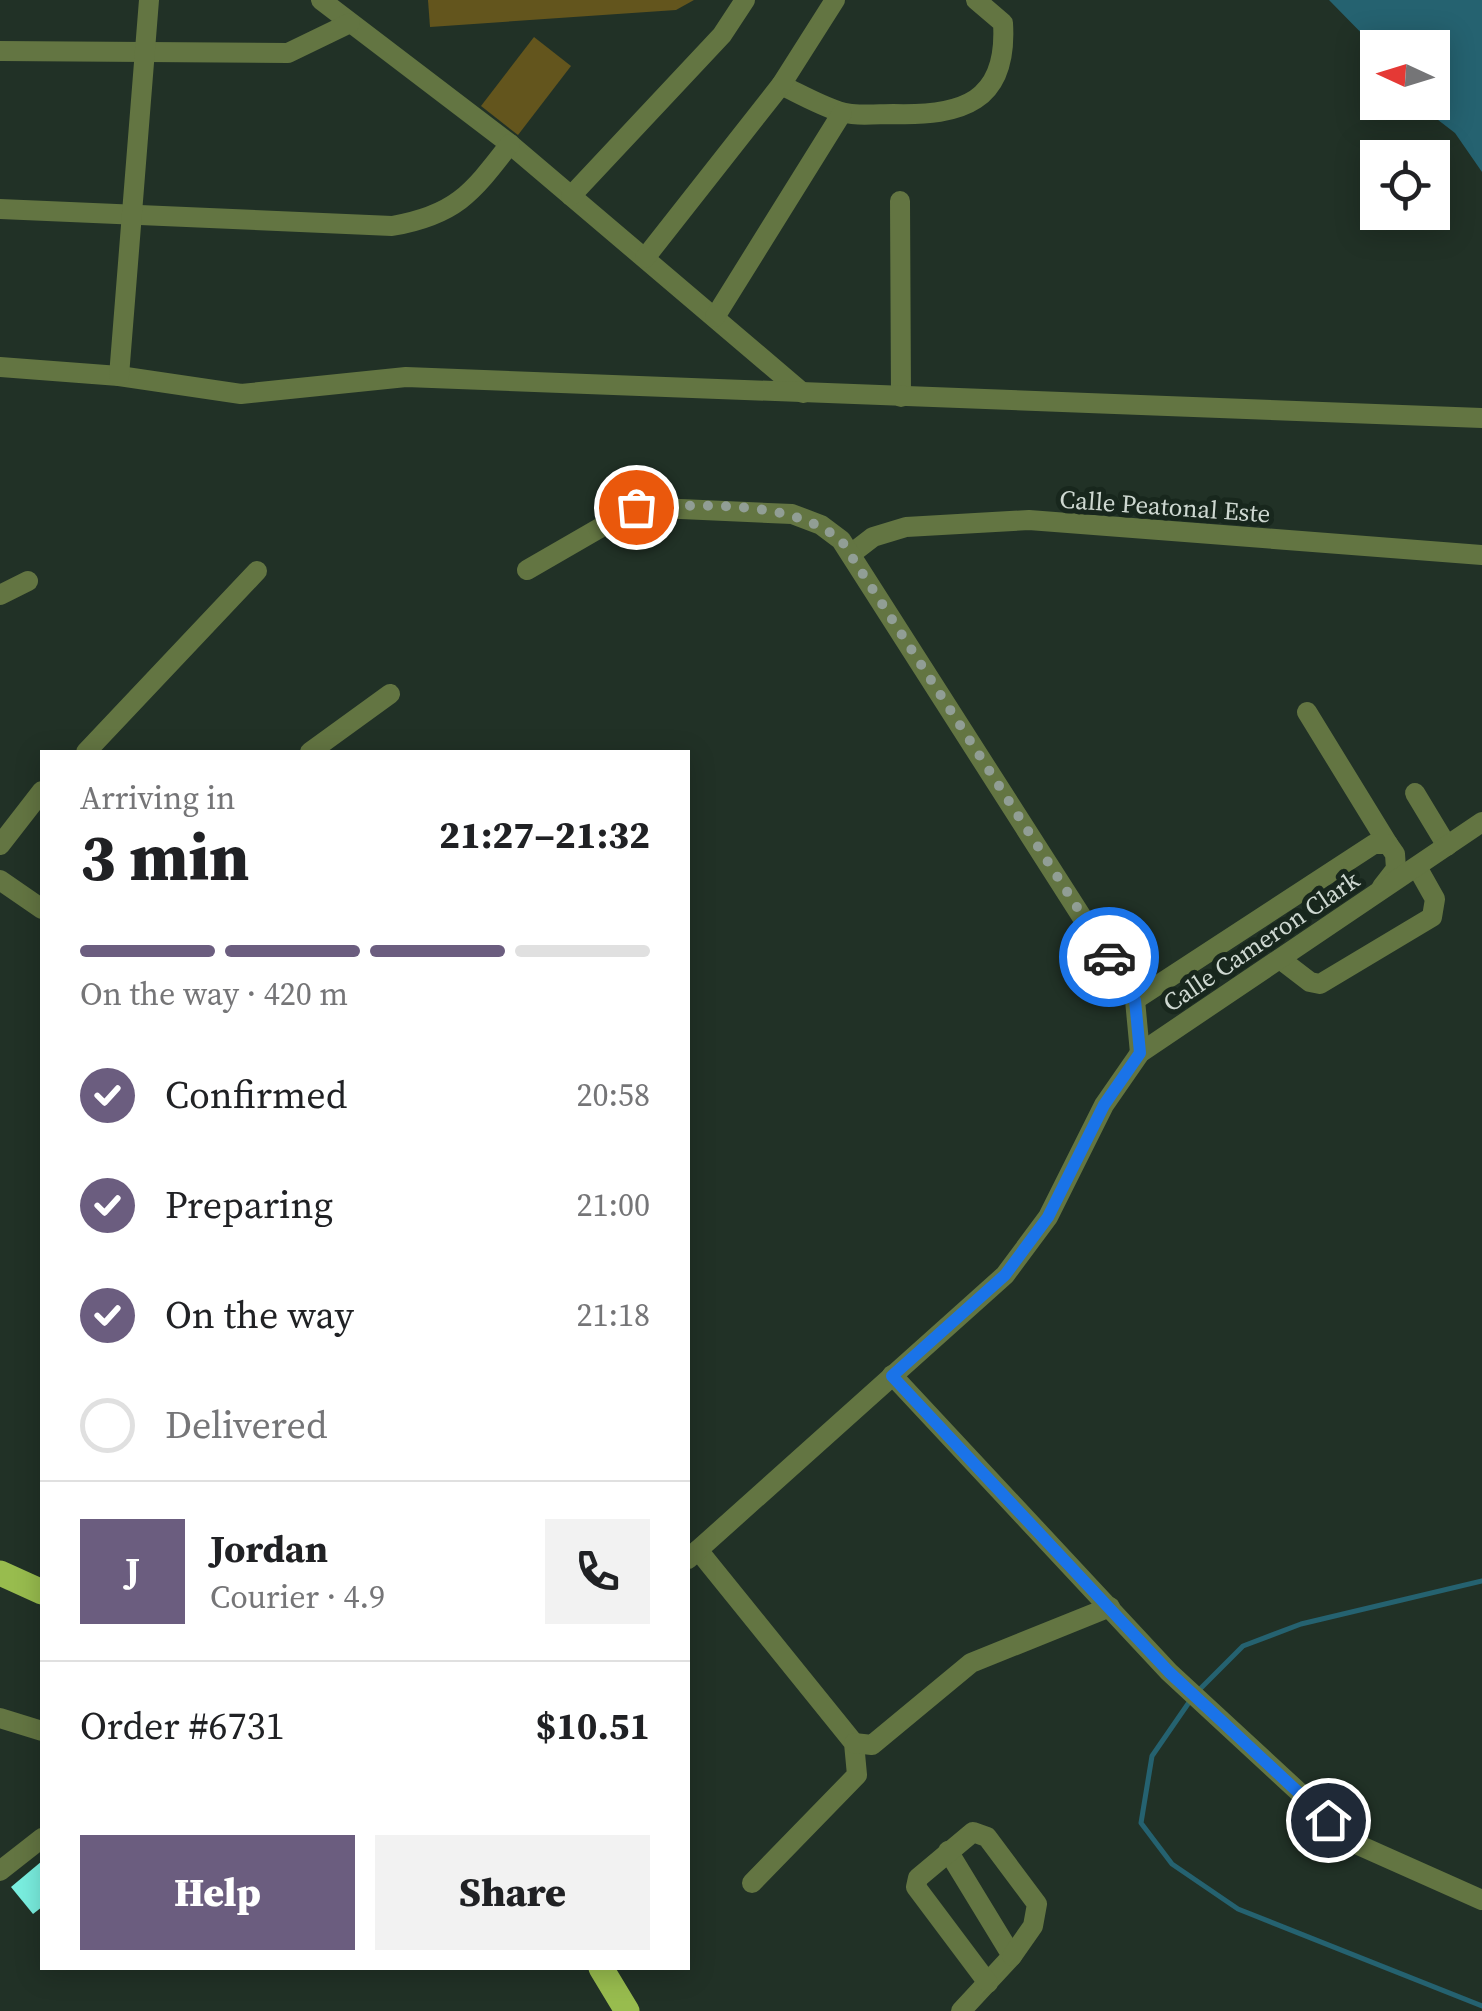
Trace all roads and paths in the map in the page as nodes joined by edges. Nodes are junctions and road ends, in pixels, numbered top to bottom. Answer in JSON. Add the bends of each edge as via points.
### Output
{"nodes":[{"id":1,"x":149,"y":0,"type":"edge"},
{"id":2,"x":321,"y":0,"type":"edge"},
{"id":3,"x":745,"y":0,"type":"edge"},
{"id":4,"x":836,"y":0,"type":"edge"},
{"id":5,"x":976,"y":0,"type":"edge"},
{"id":6,"x":350,"y":23,"type":"junction"},
{"id":7,"x":0,"y":51,"type":"edge"},
{"id":8,"x":144,"y":55,"type":"junction"},
{"id":9,"x":782,"y":85,"type":"junction"},
{"id":10,"x":842,"y":113,"type":"junction"},
{"id":11,"x":510,"y":144,"type":"junction"},
{"id":12,"x":571,"y":196,"type":"junction"},
{"id":13,"x":900,"y":201,"type":"dead end"},
{"id":14,"x":0,"y":208,"type":"edge"},
{"id":15,"x":131,"y":215,"type":"junction"},
{"id":16,"x":645,"y":258,"type":"junction"},
{"id":17,"x":714,"y":318,"type":"junction"},
{"id":18,"x":0,"y":368,"type":"edge"},
{"id":19,"x":119,"y":376,"type":"junction"},
{"id":20,"x":804,"y":393,"type":"junction"},
{"id":21,"x":901,"y":397,"type":"junction"},
{"id":22,"x":1482,"y":418,"type":"edge"},
{"id":23,"x":851,"y":554,"type":"junction"},
{"id":24,"x":1482,"y":555,"type":"edge"},
{"id":25,"x":527,"y":570,"type":"dead end"},
{"id":26,"x":257,"y":571,"type":"dead end"},
{"id":27,"x":28,"y":581,"type":"dead end"},
{"id":28,"x":0,"y":595,"type":"edge"},
{"id":29,"x":390,"y":694,"type":"dead end"},
{"id":30,"x":1307,"y":712,"type":"dead end"},
{"id":31,"x":88,"y":750,"type":"edge"},
{"id":32,"x":313,"y":750,"type":"edge"},
{"id":33,"x":1414,"y":792,"type":"dead end"},
{"id":34,"x":40,"y":794,"type":"edge"},
{"id":35,"x":1482,"y":822,"type":"edge"},
{"id":36,"x":1388,"y":844,"type":"junction"},
{"id":37,"x":0,"y":845,"type":"edge"},
{"id":38,"x":1447,"y":846,"type":"junction"},
{"id":39,"x":1417,"y":866,"type":"junction"},
{"id":40,"x":0,"y":880,"type":"edge"},
{"id":41,"x":1374,"y":896,"type":"junction"},
{"id":42,"x":40,"y":907,"type":"edge"},
{"id":43,"x":1280,"y":959,"type":"junction"},
{"id":44,"x":1135,"y":1000,"type":"junction"},
{"id":45,"x":1140,"y":1053,"type":"junction"},
{"id":46,"x":892,"y":1376,"type":"junction"},
{"id":47,"x":693,"y":1555,"type":"edge"},
{"id":48,"x":0,"y":1573,"type":"edge"},
{"id":49,"x":40,"y":1591,"type":"edge"},
{"id":50,"x":1110,"y":1606,"type":"junction"},
{"id":51,"x":0,"y":1718,"type":"edge"},
{"id":52,"x":40,"y":1730,"type":"edge"},
{"id":53,"x":854,"y":1743,"type":"junction"},
{"id":54,"x":40,"y":1840,"type":"edge"},
{"id":55,"x":948,"y":1851,"type":"junction"},
{"id":56,"x":0,"y":1871,"type":"edge"},
{"id":57,"x":752,"y":1883,"type":"dead end"},
{"id":58,"x":1482,"y":1900,"type":"edge"},
{"id":59,"x":1012,"y":1956,"type":"junction"},
{"id":60,"x":602,"y":1970,"type":"edge"},
{"id":61,"x":988,"y":1983,"type":"junction"},
{"id":62,"x":626,"y":2011,"type":"edge"},
{"id":63,"x":961,"y":2011,"type":"edge"}],
"edges":[{"from":1,"to":8,"type":"street"},
{"from":2,"to":6,"type":"street"},
{"from":3,"to":12,"type":"street","via":[[722,36]]},
{"from":4,"to":9,"type":"street"},
{"from":5,"to":10,"type":"street","via":[[1003,23],[1004,47],[994,81],[972,105],[939,115]]},
{"from":6,"to":8,"type":"street","via":[[288,53]]},
{"from":6,"to":11,"type":"street"},
{"from":7,"to":8,"type":"street"},
{"from":8,"to":15,"type":"street"},
{"from":9,"to":10,"type":"street"},
{"from":9,"to":16,"type":"street"},
{"from":10,"to":17,"type":"street"},
{"from":11,"to":12,"type":"street"},
{"from":11,"to":15,"type":"street","via":[[457,206],[427,220],[392,226]]},
{"from":12,"to":16,"type":"street"},
{"from":13,"to":21,"type":"street"},
{"from":14,"to":15,"type":"street"},
{"from":15,"to":19,"type":"street"},
{"from":16,"to":17,"type":"street"},
{"from":17,"to":20,"type":"street"},
{"from":18,"to":19,"type":"street"},
{"from":19,"to":20,"type":"street","via":[[241,394],[406,377]]},
{"from":20,"to":21,"type":"street"},
{"from":21,"to":22,"type":"street"},
{"from":23,"to":24,"type":"street","name":"Calle Peatonal Este","via":[[874,537],[906,527],[1029,520]]},
{"from":23,"to":25,"type":"street","via":[[821,525],[792,514],[636,507]]},
{"from":23,"to":44,"type":"street"},
{"from":26,"to":31,"type":"street"},
{"from":27,"to":28,"type":"street"},
{"from":29,"to":32,"type":"street"},
{"from":30,"to":36,"type":"street"},
{"from":33,"to":38,"type":"street"},
{"from":34,"to":37,"type":"street"},
{"from":35,"to":38,"type":"street","name":"Calle Cameron Clark"},
{"from":36,"to":41,"type":"street","via":[[1396,869]]},
{"from":36,"to":44,"type":"street","via":[[1356,854]]},
{"from":38,"to":39,"type":"street","name":"Calle Cameron Clark"},
{"from":39,"to":41,"type":"street","name":"Calle Cameron Clark"},
{"from":39,"to":43,"type":"street","via":[[1435,899],[1432,917],[1320,984]]},
{"from":40,"to":42,"type":"street"},
{"from":41,"to":43,"type":"street","name":"Calle Cameron Clark"},
{"from":43,"to":45,"type":"street","name":"Calle Cameron Clark"},
{"from":44,"to":45,"type":"street"},
{"from":45,"to":46,"type":"street","name":"Calle Cameron Clark","via":[[1104,1105],[1048,1217],[1005,1275]]},
{"from":46,"to":47,"type":"street","name":"Calle Cameron Clark"},
{"from":46,"to":50,"type":"street"},
{"from":47,"to":53,"type":"street"},
{"from":48,"to":49,"type":"main road"},
{"from":50,"to":53,"type":"street","via":[[971,1663],[872,1745]]},
{"from":50,"to":58,"type":"street","via":[[1169,1672],[1354,1843]]},
{"from":51,"to":52,"type":"street"},
{"from":53,"to":57,"type":"street","via":[[857,1775]]},
{"from":54,"to":56,"type":"street"},
{"from":55,"to":59,"type":"street"},
{"from":55,"to":59,"type":"street","via":[[979,1832],[1037,1904],[1034,1926]]},
{"from":55,"to":61,"type":"street","via":[[916,1887]]},
{"from":59,"to":61,"type":"street"},
{"from":60,"to":62,"type":"main road"},
{"from":61,"to":63,"type":"street"}]}
